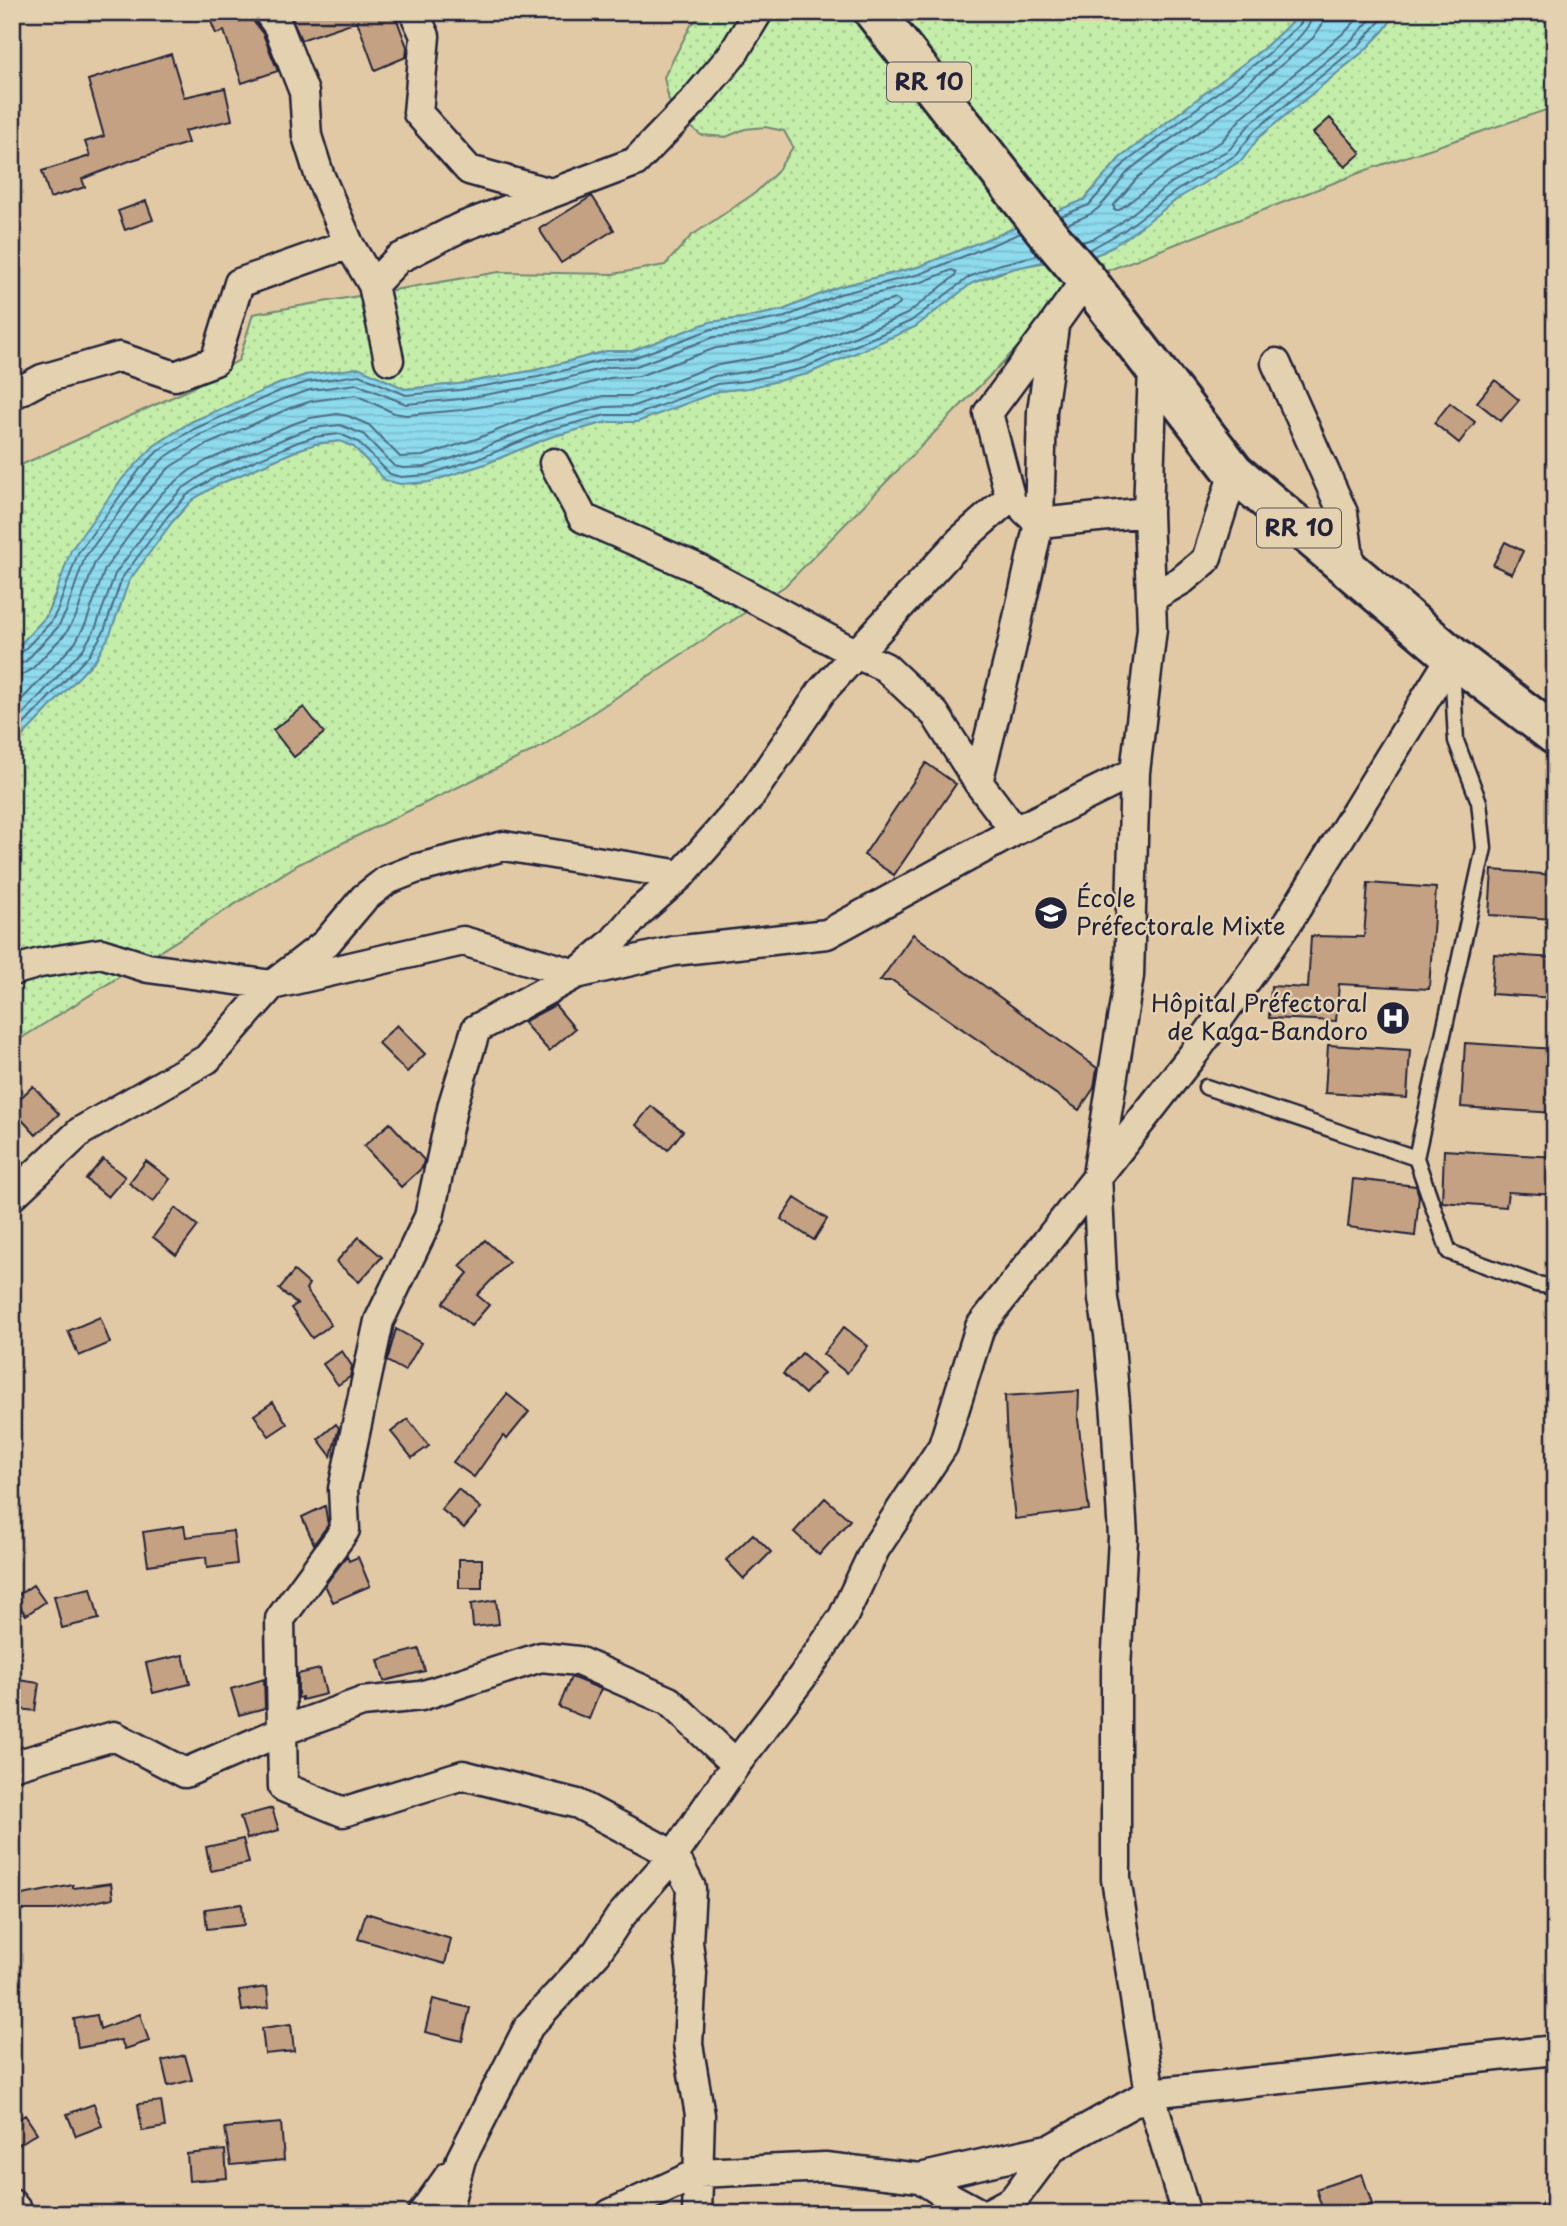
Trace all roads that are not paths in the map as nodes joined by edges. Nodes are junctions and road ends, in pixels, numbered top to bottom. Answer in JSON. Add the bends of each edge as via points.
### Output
{"nodes":[{"id":1,"x":268,"y":12,"type":"edge"},
{"id":2,"x":414,"y":12,"type":"edge"},
{"id":3,"x":758,"y":12,"type":"edge"},
{"id":4,"x":874,"y":12,"type":"edge"},
{"id":5,"x":551,"y":193,"type":"junction"},
{"id":6,"x":349,"y":244,"type":"junction"},
{"id":7,"x":1086,"y":279,"type":"junction"},
{"id":8,"x":373,"y":285,"type":"junction"},
{"id":9,"x":1054,"y":324,"type":"junction"},
{"id":10,"x":389,"y":360,"type":"dead end"},
{"id":11,"x":1276,"y":363,"type":"dead end"},
{"id":12,"x":1153,"y":366,"type":"junction"},
{"id":13,"x":12,"y":396,"type":"edge"},
{"id":14,"x":554,"y":463,"type":"dead end"},
{"id":15,"x":1234,"y":472,"type":"junction"},
{"id":16,"x":1010,"y":497,"type":"junction"},
{"id":17,"x":1148,"y":512,"type":"junction"},
{"id":18,"x":1040,"y":523,"type":"junction"},
{"id":19,"x":1351,"y":572,"type":"junction"},
{"id":20,"x":1151,"y":598,"type":"junction"},
{"id":21,"x":856,"y":654,"type":"junction"},
{"id":22,"x":1451,"y":656,"type":"junction"},
{"id":23,"x":1555,"y":735,"type":"edge"},
{"id":24,"x":1135,"y":772,"type":"junction"},
{"id":25,"x":978,"y":782,"type":"junction"},
{"id":26,"x":1014,"y":831,"type":"junction"},
{"id":27,"x":681,"y":875,"type":"junction"},
{"id":28,"x":12,"y":971,"type":"edge"},
{"id":29,"x":576,"y":974,"type":"junction"},
{"id":30,"x":272,"y":985,"type":"junction"},
{"id":31,"x":1206,"y":1087,"type":"dead end"},
{"id":32,"x":1416,"y":1158,"type":"junction"},
{"id":33,"x":1097,"y":1175,"type":"junction"},
{"id":34,"x":12,"y":1196,"type":"edge"},
{"id":35,"x":1555,"y":1287,"type":"edge"},
{"id":36,"x":282,"y":1731,"type":"junction"},
{"id":37,"x":736,"y":1764,"type":"junction"},
{"id":38,"x":12,"y":1766,"type":"edge"},
{"id":39,"x":674,"y":1855,"type":"junction"},
{"id":40,"x":1555,"y":2050,"type":"edge"},
{"id":41,"x":1150,"y":2093,"type":"junction"},
{"id":42,"x":1052,"y":2148,"type":"junction"},
{"id":43,"x":699,"y":2173,"type":"junction"},
{"id":44,"x":920,"y":2178,"type":"junction"},
{"id":45,"x":12,"y":2204,"type":"edge"},
{"id":46,"x":432,"y":2212,"type":"edge"},
{"id":47,"x":20,"y":2214,"type":"edge"},
{"id":48,"x":610,"y":2214,"type":"edge"},
{"id":49,"x":697,"y":2214,"type":"edge"},
{"id":50,"x":981,"y":2214,"type":"edge"},
{"id":51,"x":987,"y":2214,"type":"edge"},
{"id":52,"x":1186,"y":2214,"type":"edge"}],
"edges":[{"from":1,"to":6,"type":"street","via":[[304,92],[307,136]]},
{"from":2,"to":5,"type":"street","via":[[425,36],[418,113],[469,170]]},
{"from":3,"to":5,"type":"street","via":[[733,54],[635,162]]},
{"from":4,"to":7,"type":"main road","number":"RR 10"},
{"from":5,"to":8,"type":"street","via":[[459,228],[398,259]]},
{"from":6,"to":8,"type":"street"},
{"from":6,"to":13,"type":"street","via":[[239,283],[215,361],[175,376],[119,357],[42,379]]},
{"from":7,"to":9,"type":"street"},
{"from":7,"to":12,"type":"main road","number":"RR 10"},
{"from":8,"to":10,"type":"street"},
{"from":9,"to":16,"type":"street","via":[[988,413]]},
{"from":9,"to":18,"type":"street","via":[[1042,411]]},
{"from":11,"to":19,"type":"street","via":[[1343,513]]},
{"from":12,"to":15,"type":"main road","number":"RR 10"},
{"from":12,"to":17,"type":"street"},
{"from":14,"to":21,"type":"street","via":[[583,518],[699,569]]},
{"from":15,"to":19,"type":"main road","number":"RR 10"},
{"from":15,"to":20,"type":"street","via":[[1206,559]]},
{"from":16,"to":18,"type":"street"},
{"from":16,"to":21,"type":"street","via":[[960,541]]},
{"from":17,"to":18,"type":"street"},
{"from":17,"to":20,"type":"street"},
{"from":18,"to":25,"type":"street"},
{"from":19,"to":22,"type":"main road","number":"RR 10"},
{"from":20,"to":24,"type":"street","via":[[1152,629]]},
{"from":21,"to":25,"type":"street","via":[[885,667],[935,714]]},
{"from":21,"to":27,"type":"street","via":[[822,691],[748,799]]},
{"from":22,"to":23,"type":"main road","number":"RR 10"},
{"from":22,"to":32,"type":"lane","via":[[1456,741],[1479,802],[1484,848]]},
{"from":22,"to":33,"type":"street","via":[[1288,922],[1195,1052]]},
{"from":24,"to":26,"type":"street"},
{"from":24,"to":33,"type":"street","via":[[1129,976]]},
{"from":25,"to":26,"type":"street"},
{"from":26,"to":29,"type":"street","via":[[827,934],[674,951]]},
{"from":27,"to":29,"type":"street"},
{"from":27,"to":30,"type":"street","via":[[504,846],[415,869],[387,880],[364,898],[326,943]]},
{"from":28,"to":30,"type":"street","via":[[101,953],[148,968]]},
{"from":29,"to":30,"type":"street","via":[[463,941]]},
{"from":29,"to":36,"type":"street","via":[[476,1028],[453,1104],[429,1217],[379,1321],[344,1489],[345,1530],[280,1619]]},
{"from":30,"to":34,"type":"street","via":[[208,1059],[81,1131]]},
{"from":31,"to":32,"type":"lane"},
{"from":32,"to":35,"type":"lane","via":[[1449,1252]]},
{"from":33,"to":37,"type":"street","via":[[980,1327],[943,1446],[875,1549],[843,1617]]},
{"from":33,"to":41,"type":"street","via":[[1124,1537],[1116,1669],[1116,1879]]},
{"from":36,"to":37,"type":"street","via":[[362,1702],[421,1696],[541,1657],[578,1661],[669,1702]]},
{"from":36,"to":38,"type":"street","via":[[185,1773],[114,1736]]},
{"from":36,"to":39,"type":"street","via":[[283,1787],[343,1812],[463,1775],[578,1804]]},
{"from":37,"to":39,"type":"street"},
{"from":39,"to":43,"type":"street","via":[[691,1888],[688,2043],[700,2115]]},
{"from":39,"to":46,"type":"street","via":[[620,1917],[597,1952],[529,2026]]},
{"from":40,"to":41,"type":"street"},
{"from":41,"to":42,"type":"street"},
{"from":41,"to":52,"type":"street"},
{"from":42,"to":44,"type":"street"},
{"from":42,"to":51,"type":"street","via":[[1013,2200]]},
{"from":43,"to":44,"type":"street","via":[[825,2167]]},
{"from":43,"to":48,"type":"street"},
{"from":43,"to":49,"type":"street"},
{"from":44,"to":50,"type":"street"},
{"from":45,"to":47,"type":"street"}]}
